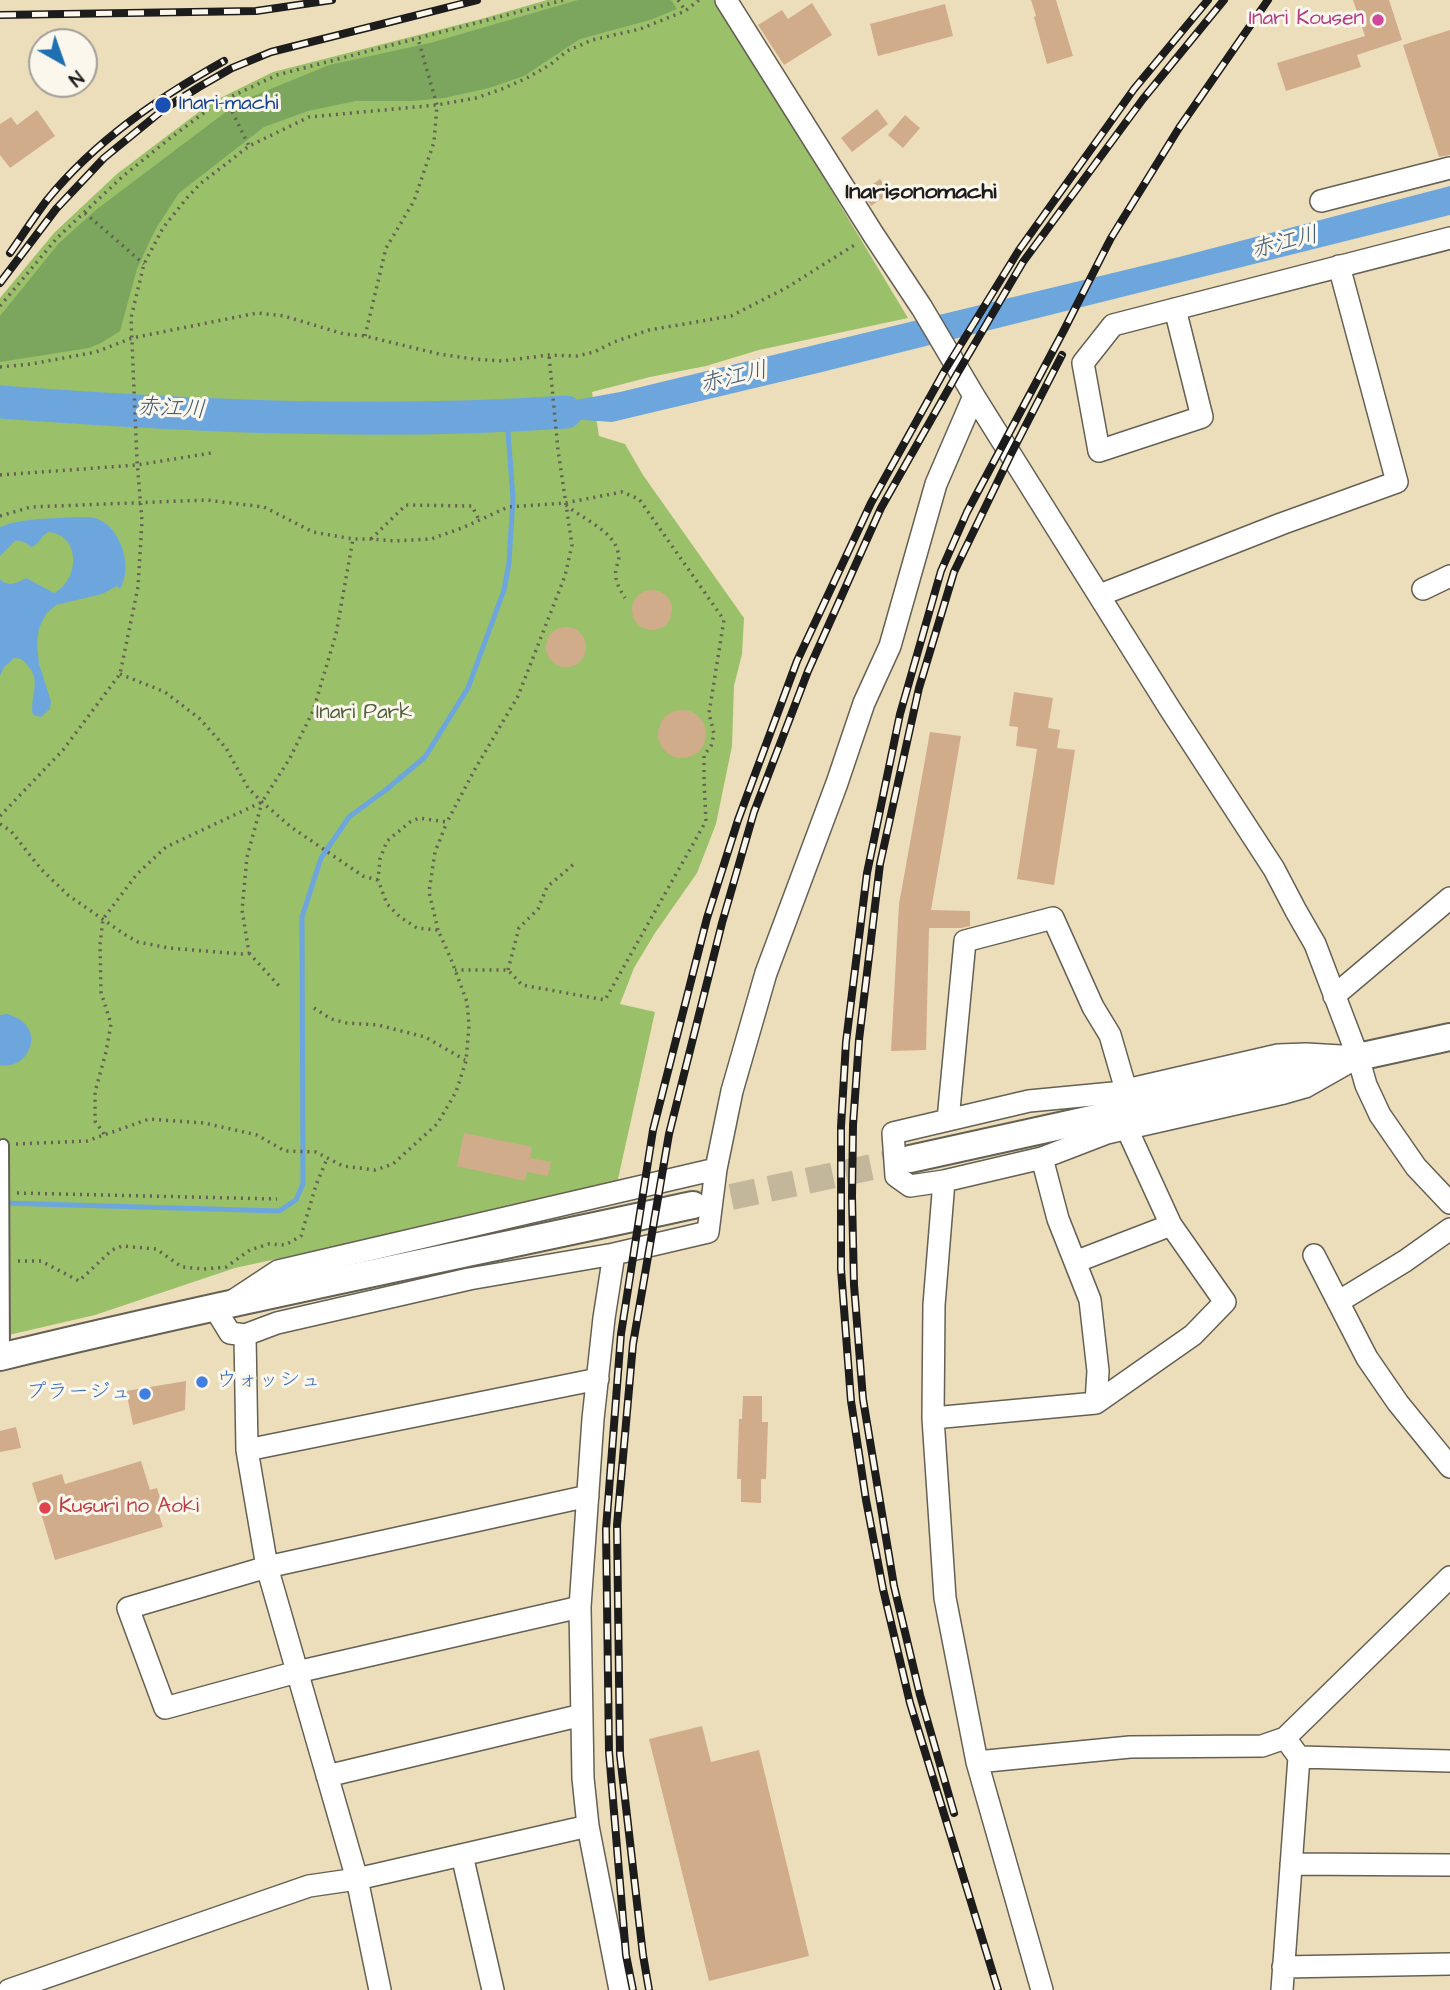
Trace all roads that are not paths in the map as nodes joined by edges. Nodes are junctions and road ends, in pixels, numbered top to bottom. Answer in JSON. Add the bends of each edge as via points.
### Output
{"nodes":[{"id":1,"x":726,"y":0,"type":"edge"},
{"id":2,"x":1450,"y":168,"type":"edge"},
{"id":3,"x":1321,"y":201,"type":"dead end"},
{"id":4,"x":1450,"y":238,"type":"edge"},
{"id":5,"x":1339,"y":266,"type":"junction"},
{"id":6,"x":1175,"y":309,"type":"junction"},
{"id":7,"x":974,"y":396,"type":"junction"},
{"id":8,"x":1450,"y":576,"type":"edge"},
{"id":9,"x":1423,"y":589,"type":"dead end"},
{"id":10,"x":1100,"y":596,"type":"junction"},
{"id":11,"x":1450,"y":898,"type":"edge"},
{"id":12,"x":1334,"y":996,"type":"junction"},
{"id":13,"x":1450,"y":1037,"type":"edge"},
{"id":14,"x":1358,"y":1057,"type":"junction"},
{"id":15,"x":1126,"y":1090,"type":"junction"},
{"id":16,"x":948,"y":1121,"type":"junction"},
{"id":17,"x":1127,"y":1129,"type":"junction"},
{"id":18,"x":3,"y":1145,"type":"road end"},
{"id":19,"x":1042,"y":1158,"type":"junction"},
{"id":20,"x":910,"y":1159,"type":"tunnel mouth"},
{"id":21,"x":716,"y":1169,"type":"junction"},
{"id":22,"x":944,"y":1181,"type":"junction"},
{"id":23,"x":1450,"y":1203,"type":"edge"},
{"id":24,"x":694,"y":1205,"type":"tunnel mouth"},
{"id":25,"x":1171,"y":1224,"type":"junction"},
{"id":26,"x":1450,"y":1229,"type":"edge"},
{"id":27,"x":614,"y":1254,"type":"junction"},
{"id":28,"x":1314,"y":1255,"type":"dead end"},
{"id":29,"x":1075,"y":1262,"type":"junction"},
{"id":30,"x":1338,"y":1302,"type":"junction"},
{"id":31,"x":221,"y":1306,"type":"junction"},
{"id":32,"x":246,"y":1335,"type":"junction"},
{"id":33,"x":2,"y":1357,"type":"edge"},
{"id":34,"x":598,"y":1379,"type":"junction"},
{"id":35,"x":1096,"y":1403,"type":"junction"},
{"id":36,"x":933,"y":1418,"type":"junction"},
{"id":37,"x":247,"y":1450,"type":"junction"},
{"id":38,"x":1450,"y":1467,"type":"edge"},
{"id":39,"x":588,"y":1496,"type":"junction"},
{"id":40,"x":267,"y":1567,"type":"junction"},
{"id":41,"x":1450,"y":1577,"type":"edge"},
{"id":42,"x":580,"y":1607,"type":"junction"},
{"id":43,"x":297,"y":1672,"type":"junction"},
{"id":44,"x":582,"y":1715,"type":"junction"},
{"id":45,"x":1285,"y":1738,"type":"junction"},
{"id":46,"x":1299,"y":1757,"type":"junction"},
{"id":47,"x":1450,"y":1761,"type":"edge"},
{"id":48,"x":977,"y":1762,"type":"junction"},
{"id":49,"x":327,"y":1776,"type":"junction"},
{"id":50,"x":588,"y":1826,"type":"junction"},
{"id":51,"x":462,"y":1855,"type":"junction"},
{"id":52,"x":1291,"y":1864,"type":"junction"},
{"id":53,"x":1450,"y":1865,"type":"edge"},
{"id":54,"x":357,"y":1879,"type":"junction"},
{"id":55,"x":1450,"y":1964,"type":"edge"},
{"id":56,"x":1283,"y":1967,"type":"junction"},
{"id":57,"x":9,"y":1990,"type":"edge"},
{"id":58,"x":380,"y":1990,"type":"edge"},
{"id":59,"x":493,"y":1990,"type":"edge"},
{"id":60,"x":620,"y":1990,"type":"edge"},
{"id":61,"x":1042,"y":1990,"type":"edge"},
{"id":62,"x":1282,"y":1990,"type":"edge"}],
"edges":[{"from":1,"to":7,"type":"street"},
{"from":2,"to":3,"type":"street"},
{"from":4,"to":5,"type":"street"},
{"from":5,"to":6,"type":"street"},
{"from":5,"to":10,"type":"street","via":[[1397,482]]},
{"from":6,"to":6,"type":"street","via":[[1202,417],[1099,451],[1083,363],[1113,325]]},
{"from":7,"to":10,"type":"street"},
{"from":7,"to":21,"type":"street","via":[[936,484],[890,646],[864,703],[766,973],[732,1091]]},
{"from":8,"to":9,"type":"street"},
{"from":10,"to":12,"type":"street","via":[[1274,869],[1315,944]]},
{"from":11,"to":12,"type":"street"},
{"from":12,"to":14,"type":"street"},
{"from":13,"to":14,"type":"street"},
{"from":14,"to":15,"type":"street","via":[[1278,1055]]},
{"from":14,"to":17,"type":"street","via":[[1305,1087]]},
{"from":14,"to":20,"type":"street"},
{"from":14,"to":23,"type":"street","via":[[1380,1115],[1416,1167]]},
{"from":15,"to":16,"type":"street","via":[[1028,1101]]},
{"from":15,"to":16,"type":"street","via":[[1110,1035],[1053,918],[965,941]]},
{"from":16,"to":22,"type":"street","via":[[893,1133],[896,1176],[910,1186]]},
{"from":17,"to":19,"type":"street"},
{"from":17,"to":25,"type":"street"},
{"from":18,"to":33,"type":"lane"},
{"from":19,"to":22,"type":"street"},
{"from":19,"to":29,"type":"street"},
{"from":21,"to":27,"type":"street","via":[[708,1232]]},
{"from":21,"to":31,"type":"street","via":[[278,1271]]},
{"from":22,"to":36,"type":"street","via":[[934,1305]]},
{"from":24,"to":31,"type":"street"},
{"from":25,"to":29,"type":"street"},
{"from":25,"to":35,"type":"street","via":[[1225,1302],[1193,1335]]},
{"from":26,"to":30,"type":"street"},
{"from":27,"to":32,"type":"street","via":[[469,1279],[277,1323]]},
{"from":27,"to":34,"type":"street"},
{"from":28,"to":30,"type":"street"},
{"from":29,"to":35,"type":"street","via":[[1090,1300],[1098,1371]]},
{"from":30,"to":38,"type":"street","via":[[1398,1403]]},
{"from":31,"to":32,"type":"street","via":[[230,1333]]},
{"from":31,"to":33,"type":"street"},
{"from":32,"to":37,"type":"street"},
{"from":34,"to":37,"type":"street"},
{"from":34,"to":39,"type":"street"},
{"from":35,"to":36,"type":"street"},
{"from":36,"to":48,"type":"street","via":[[945,1598]]},
{"from":37,"to":40,"type":"street"},
{"from":39,"to":40,"type":"street"},
{"from":39,"to":42,"type":"street"},
{"from":40,"to":43,"type":"street"},
{"from":40,"to":43,"type":"street","via":[[128,1608],[165,1707]]},
{"from":41,"to":45,"type":"street"},
{"from":42,"to":43,"type":"street"},
{"from":42,"to":44,"type":"street"},
{"from":43,"to":49,"type":"street"},
{"from":44,"to":49,"type":"street"},
{"from":44,"to":50,"type":"street"},
{"from":45,"to":46,"type":"street"},
{"from":45,"to":48,"type":"street","via":[[1262,1746],[1130,1747]]},
{"from":46,"to":47,"type":"street"},
{"from":46,"to":52,"type":"street"},
{"from":48,"to":61,"type":"street"},
{"from":49,"to":54,"type":"street"},
{"from":50,"to":51,"type":"street"},
{"from":50,"to":60,"type":"street"},
{"from":51,"to":54,"type":"street"},
{"from":51,"to":59,"type":"street"},
{"from":52,"to":53,"type":"street"},
{"from":52,"to":56,"type":"street"},
{"from":54,"to":57,"type":"street","via":[[309,1886]]},
{"from":54,"to":58,"type":"street"},
{"from":55,"to":56,"type":"street"},
{"from":56,"to":62,"type":"street"}]}
